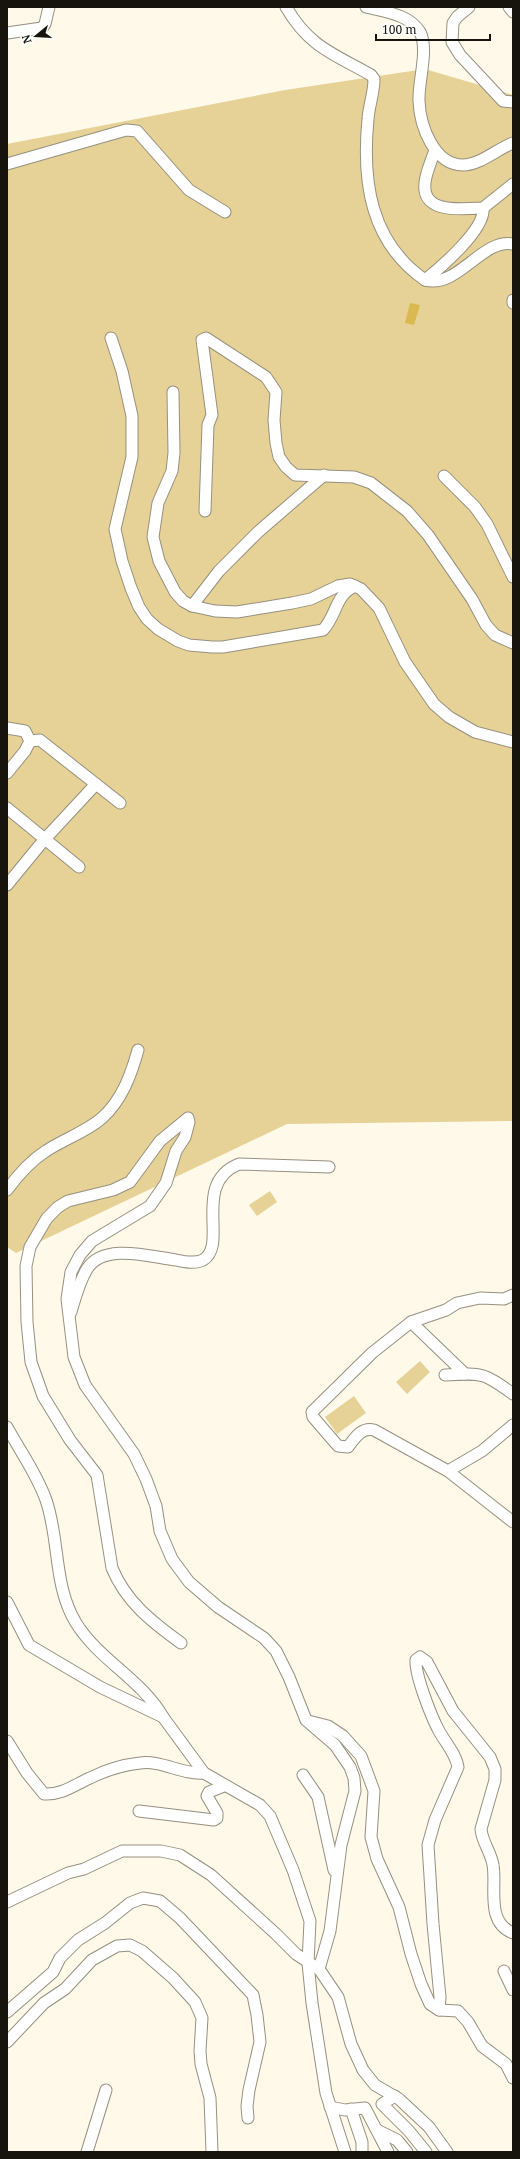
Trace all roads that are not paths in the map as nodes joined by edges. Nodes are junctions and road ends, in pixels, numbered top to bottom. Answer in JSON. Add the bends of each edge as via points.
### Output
{"nodes":[{"id":1,"x":49,"y":7,"type":"edge"},
{"id":2,"x":286,"y":7,"type":"edge"},
{"id":3,"x":366,"y":7,"type":"edge"},
{"id":4,"x":469,"y":7,"type":"edge"},
{"id":5,"x":509,"y":7,"type":"edge"},
{"id":6,"x":513,"y":12,"type":"edge"},
{"id":7,"x":7,"y":33,"type":"edge"},
{"id":8,"x":513,"y":102,"type":"edge"},
{"id":9,"x":513,"y":143,"type":"edge"},
{"id":10,"x":435,"y":150,"type":"junction"},
{"id":11,"x":7,"y":164,"type":"edge"},
{"id":12,"x":513,"y":184,"type":"edge"},
{"id":13,"x":483,"y":208,"type":"junction"},
{"id":14,"x":225,"y":212,"type":"dead end"},
{"id":15,"x":513,"y":244,"type":"edge"},
{"id":16,"x":425,"y":280,"type":"junction"},
{"id":17,"x":513,"y":300,"type":"edge"},
{"id":18,"x":512,"y":303,"type":"edge"},
{"id":19,"x":111,"y":338,"type":"dead end"},
{"id":20,"x":173,"y":392,"type":"dead end"},
{"id":21,"x":324,"y":475,"type":"junction"},
{"id":22,"x":444,"y":476,"type":"dead end"},
{"id":23,"x":205,"y":511,"type":"dead end"},
{"id":24,"x":513,"y":577,"type":"edge"},
{"id":25,"x":355,"y":586,"type":"junction"},
{"id":26,"x":192,"y":606,"type":"junction"},
{"id":27,"x":513,"y":643,"type":"edge"},
{"id":28,"x":7,"y":728,"type":"edge"},
{"id":29,"x":30,"y":741,"type":"junction"},
{"id":30,"x":513,"y":742,"type":"edge"},
{"id":31,"x":7,"y":773,"type":"edge"},
{"id":32,"x":96,"y":784,"type":"junction"},
{"id":33,"x":120,"y":803,"type":"dead end"},
{"id":34,"x":7,"y":808,"type":"edge"},
{"id":35,"x":44,"y":840,"type":"junction"},
{"id":36,"x":79,"y":867,"type":"dead end"},
{"id":37,"x":9,"y":880,"type":"edge"},
{"id":38,"x":138,"y":1050,"type":"dead end"},
{"id":39,"x":329,"y":1168,"type":"dead end"},
{"id":40,"x":7,"y":1190,"type":"edge"},
{"id":41,"x":513,"y":1295,"type":"edge"},
{"id":42,"x":69,"y":1318,"type":"junction"},
{"id":43,"x":411,"y":1322,"type":"junction"},
{"id":44,"x":465,"y":1374,"type":"junction"},
{"id":45,"x":445,"y":1375,"type":"dead end"},
{"id":46,"x":513,"y":1394,"type":"edge"},
{"id":47,"x":513,"y":1425,"type":"edge"},
{"id":48,"x":7,"y":1427,"type":"edge"},
{"id":49,"x":448,"y":1472,"type":"junction"},
{"id":50,"x":513,"y":1522,"type":"edge"},
{"id":51,"x":7,"y":1602,"type":"edge"},
{"id":52,"x":181,"y":1643,"type":"dead end"},
{"id":53,"x":163,"y":1717,"type":"junction"},
{"id":54,"x":306,"y":1720,"type":"junction"},
{"id":55,"x":7,"y":1741,"type":"edge"},
{"id":56,"x":204,"y":1773,"type":"junction"},
{"id":57,"x":303,"y":1775,"type":"dead end"},
{"id":58,"x":224,"y":1786,"type":"junction"},
{"id":59,"x":139,"y":1811,"type":"dead end"},
{"id":60,"x":336,"y":1879,"type":"junction"},
{"id":61,"x":7,"y":1902,"type":"edge"},
{"id":62,"x":513,"y":1933,"type":"edge"},
{"id":63,"x":308,"y":1963,"type":"junction"},
{"id":64,"x":319,"y":1969,"type":"junction"},
{"id":65,"x":504,"y":1971,"type":"dead end"},
{"id":66,"x":513,"y":1990,"type":"edge"},
{"id":67,"x":8,"y":2010,"type":"edge"},
{"id":68,"x":439,"y":2010,"type":"junction"},
{"id":69,"x":7,"y":2042,"type":"edge"},
{"id":70,"x":513,"y":2078,"type":"edge"},
{"id":71,"x":106,"y":2090,"type":"dead end"},
{"id":72,"x":394,"y":2096,"type":"junction"},
{"id":73,"x":382,"y":2104,"type":"junction"},
{"id":74,"x":330,"y":2107,"type":"junction"},
{"id":75,"x":364,"y":2108,"type":"junction"},
{"id":76,"x":350,"y":2109,"type":"junction"},
{"id":77,"x":248,"y":2118,"type":"dead end"},
{"id":78,"x":377,"y":2130,"type":"junction"},
{"id":79,"x":385,"y":2149,"type":"edge"},
{"id":80,"x":87,"y":2152,"type":"edge"},
{"id":81,"x":212,"y":2152,"type":"edge"},
{"id":82,"x":345,"y":2152,"type":"edge"},
{"id":83,"x":362,"y":2152,"type":"edge"},
{"id":84,"x":407,"y":2152,"type":"edge"},
{"id":85,"x":426,"y":2152,"type":"edge"},
{"id":86,"x":446,"y":2152,"type":"edge"}],
"edges":[{"from":1,"to":7,"type":"street","via":[[42,28]]},
{"from":2,"to":16,"type":"street","via":[[313,42],[337,58],[371,75],[374,80],[367,127],[366,169],[371,202],[383,235],[410,270]]},
{"from":3,"to":10,"type":"street","via":[[400,16],[411,22],[420,33],[424,46],[419,102],[422,118]]},
{"from":4,"to":8,"type":"street","via":[[454,23],[451,31],[452,42],[503,101]]},
{"from":5,"to":6,"type":"street"},
{"from":9,"to":10,"type":"street","via":[[464,165],[452,163]]},
{"from":10,"to":13,"type":"street","via":[[425,178],[427,195],[432,203],[445,209]]},
{"from":11,"to":14,"type":"street","via":[[126,130],[137,131],[189,190]]},
{"from":12,"to":13,"type":"street"},
{"from":13,"to":16,"type":"street","via":[[482,220],[476,229]]},
{"from":15,"to":16,"type":"street","via":[[508,243],[489,250],[441,281]]},
{"from":17,"to":18,"type":"street"},
{"from":19,"to":25,"type":"street","via":[[122,371],[132,416],[132,457],[115,529],[131,588],[147,619],[158,629],[190,645],[224,647],[323,630],[331,621],[346,590]]},
{"from":20,"to":26,"type":"street","via":[[172,470],[158,503],[153,537],[159,561],[175,592]]},
{"from":21,"to":23,"type":"street","via":[[295,475],[286,467],[276,443],[276,398],[272,385],[266,377],[204,338],[202,340],[212,415],[208,425]]},
{"from":21,"to":26,"type":"street","via":[[258,532],[219,571]]},
{"from":21,"to":27,"type":"street","via":[[354,477],[371,483],[407,511],[428,534],[472,599],[486,625],[495,635]]},
{"from":22,"to":24,"type":"street","via":[[475,507],[487,524]]},
{"from":25,"to":26,"type":"street","via":[[338,586],[305,600],[237,612]]},
{"from":25,"to":30,"type":"street","via":[[379,608],[405,662],[434,704],[449,717],[475,732]]},
{"from":28,"to":29,"type":"street","via":[[24,731]]},
{"from":29,"to":31,"type":"street"},
{"from":29,"to":32,"type":"street","via":[[40,740]]},
{"from":32,"to":33,"type":"street"},
{"from":32,"to":35,"type":"street"},
{"from":34,"to":35,"type":"street"},
{"from":35,"to":36,"type":"street"},
{"from":35,"to":37,"type":"street"},
{"from":38,"to":40,"type":"street","via":[[130,1077],[102,1118],[45,1151],[20,1173]]},
{"from":39,"to":42,"type":"street","via":[[239,1164],[232,1167],[222,1176],[213,1197],[212,1244],[205,1259],[192,1262],[133,1254],[111,1254],[87,1268]]},
{"from":41,"to":43,"type":"street","via":[[504,1299],[480,1298],[456,1303],[446,1310]]},
{"from":42,"to":52,"type":"street","via":[[67,1299],[71,1272],[80,1255],[92,1241],[150,1206],[166,1183],[176,1151],[185,1137],[188,1118],[160,1142],[130,1182],[113,1190],[68,1201],[47,1218],[30,1247],[26,1266],[31,1362],[43,1396],[70,1440],[97,1475],[112,1568],[117,1581],[146,1618]]},
{"from":42,"to":54,"type":"street","via":[[74,1357],[85,1385],[134,1454],[156,1506],[160,1531],[172,1559],[189,1582],[218,1608],[264,1638],[282,1660]]},
{"from":43,"to":44,"type":"street"},
{"from":43,"to":49,"type":"street","via":[[372,1353],[312,1412],[312,1417],[338,1446],[348,1447],[360,1432],[374,1430]]},
{"from":44,"to":45,"type":"street"},
{"from":44,"to":46,"type":"street","via":[[487,1376]]},
{"from":47,"to":49,"type":"street","via":[[482,1451]]},
{"from":48,"to":53,"type":"street","via":[[46,1500],[63,1592],[76,1624],[100,1652],[156,1704]]},
{"from":49,"to":50,"type":"street"},
{"from":51,"to":53,"type":"street","via":[[29,1645],[100,1687]]},
{"from":53,"to":56,"type":"street"},
{"from":54,"to":60,"type":"street","via":[[344,1755],[354,1778],[354,1791]]},
{"from":54,"to":68,"type":"street","via":[[328,1726],[361,1756],[374,1792],[371,1837],[377,1859],[399,1906],[410,1954],[421,1984],[430,2004]]},
{"from":55,"to":56,"type":"street","via":[[44,1794],[60,1793],[118,1767],[143,1763],[193,1774]]},
{"from":56,"to":58,"type":"street"},
{"from":57,"to":60,"type":"street","via":[[318,1797]]},
{"from":58,"to":59,"type":"street","via":[[209,1792],[207,1796],[217,1813],[214,1820]]},
{"from":58,"to":63,"type":"street","via":[[260,1805],[270,1816],[310,1921]]},
{"from":60,"to":64,"type":"street","via":[[330,1932]]},
{"from":61,"to":63,"type":"street","via":[[122,1851],[162,1851],[180,1855],[211,1874]]},
{"from":62,"to":68,"type":"street","via":[[504,1926],[496,1912],[493,1901],[494,1867],[482,1835],[495,1780],[495,1769],[490,1757],[453,1711],[427,1662],[420,1657],[416,1660],[416,1668],[427,1702],[458,1766],[429,1838],[428,1857],[440,1996]]},
{"from":63,"to":64,"type":"street"},
{"from":63,"to":74,"type":"street","via":[[312,2003]]},
{"from":64,"to":72,"type":"street","via":[[338,1997],[351,2044],[363,2070],[375,2085]]},
{"from":65,"to":66,"type":"street"},
{"from":67,"to":77,"type":"street","via":[[53,1972],[60,1958],[78,1940],[130,1903],[143,1898],[160,1901],[180,1918],[253,1995],[260,2042],[249,2090]]},
{"from":68,"to":70,"type":"street","via":[[458,2011],[468,2022],[482,2046],[506,2064]]},
{"from":69,"to":81,"type":"street","via":[[44,2002],[65,1989],[92,1960],[117,1946],[130,1945],[142,1951],[195,2002],[202,2018],[200,2051],[210,2098]]},
{"from":71,"to":80,"type":"street"},
{"from":72,"to":73,"type":"street"},
{"from":72,"to":86,"type":"street","via":[[429,2127]]},
{"from":73,"to":75,"type":"street"},
{"from":73,"to":85,"type":"street"},
{"from":74,"to":76,"type":"street"},
{"from":74,"to":82,"type":"street"},
{"from":75,"to":76,"type":"street"},
{"from":75,"to":78,"type":"street"},
{"from":76,"to":83,"type":"street","via":[[362,2142]]},
{"from":78,"to":79,"type":"street"},
{"from":78,"to":84,"type":"street","via":[[397,2140]]}]}
